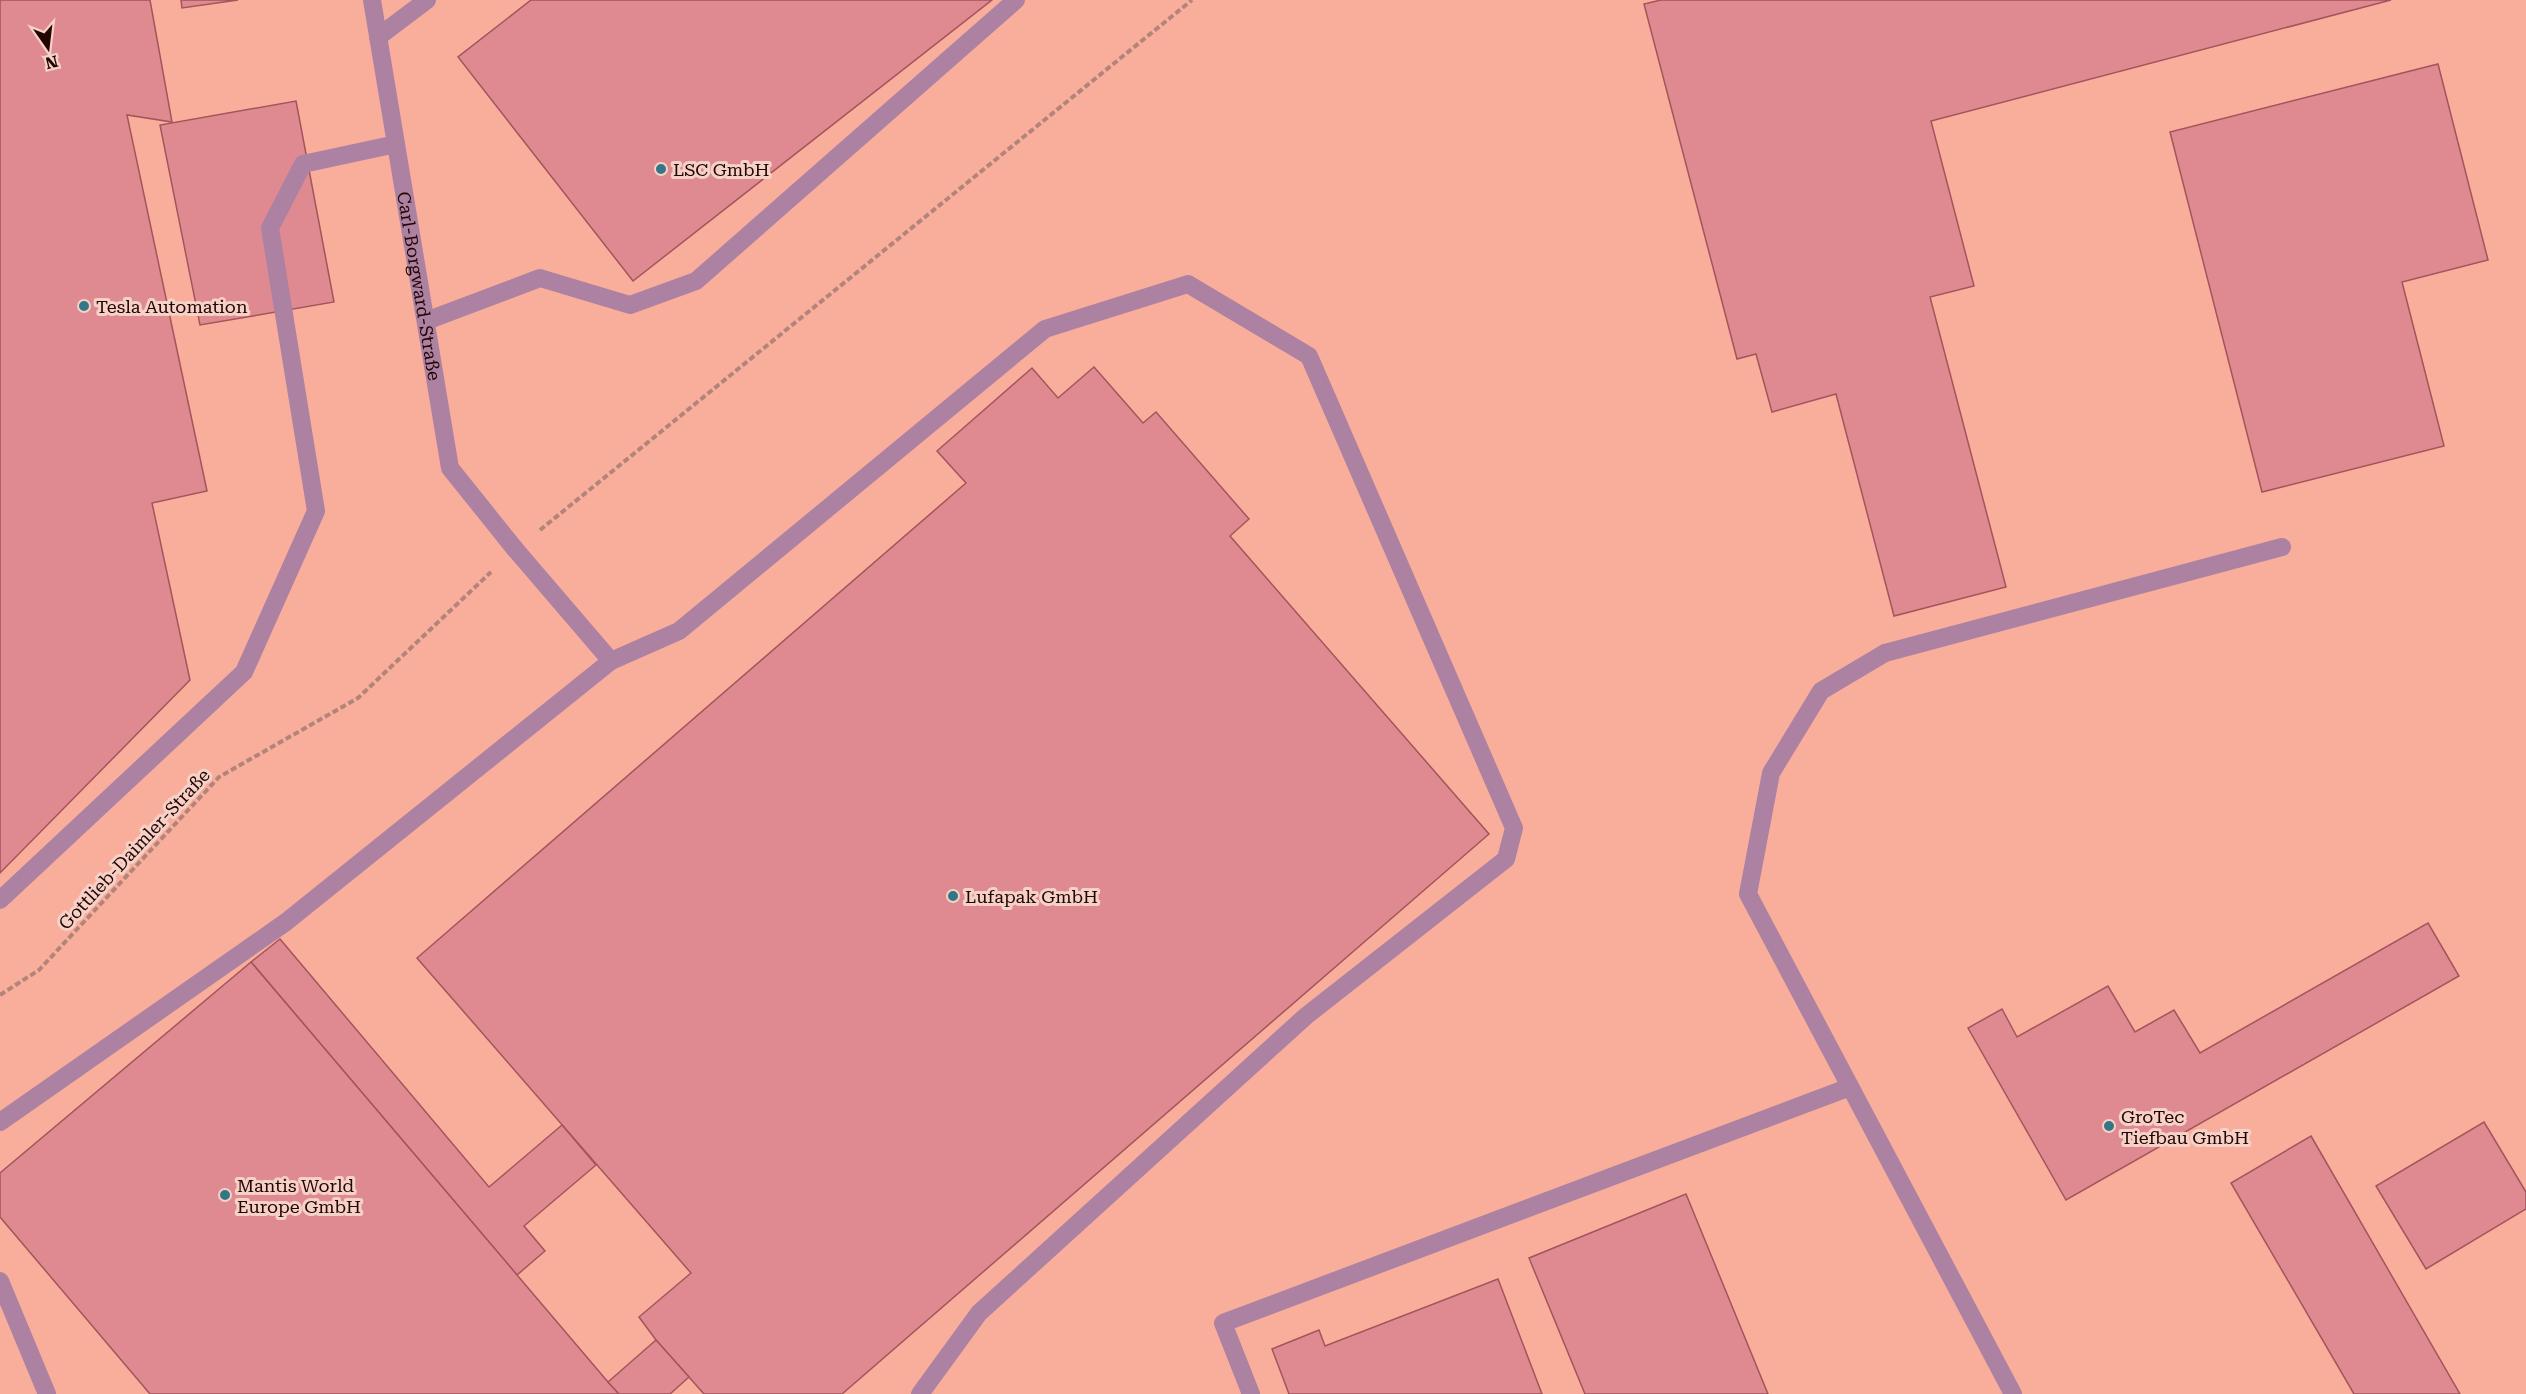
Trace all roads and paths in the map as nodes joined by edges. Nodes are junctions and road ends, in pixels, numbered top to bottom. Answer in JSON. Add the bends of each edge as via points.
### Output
{"nodes":[{"id":1,"x":372,"y":0,"type":"edge"},
{"id":2,"x":427,"y":0,"type":"edge"},
{"id":3,"x":1016,"y":0,"type":"edge"},
{"id":4,"x":1192,"y":0,"type":"edge"},
{"id":5,"x":378,"y":37,"type":"junction"},
{"id":6,"x":396,"y":144,"type":"junction"},
{"id":7,"x":426,"y":321,"type":"junction"},
{"id":8,"x":2282,"y":547,"type":"dead end"},
{"id":9,"x":515,"y":549,"type":"junction"},
{"id":10,"x":611,"y":661,"type":"junction"},
{"id":11,"x":0,"y":900,"type":"edge"},
{"id":12,"x":0,"y":995,"type":"edge"},
{"id":13,"x":1850,"y":1086,"type":"junction"},
{"id":14,"x":0,"y":1122,"type":"edge"},
{"id":15,"x":0,"y":1281,"type":"edge"},
{"id":16,"x":47,"y":1394,"type":"edge"},
{"id":17,"x":920,"y":1394,"type":"edge"},
{"id":18,"x":1251,"y":1394,"type":"edge"},
{"id":19,"x":2013,"y":1394,"type":"edge"}],
"edges":[{"from":1,"to":5,"type":"street","name":"Carl-Borgward-Straße"},
{"from":2,"to":5,"type":"street"},
{"from":3,"to":7,"type":"street","via":[[696,281],[630,305],[540,278]]},
{"from":4,"to":9,"type":"path","name":"Gottlieb-Daimler-Straße"},
{"from":5,"to":6,"type":"street","name":"Carl-Borgward-Straße"},
{"from":6,"to":7,"type":"street","name":"Carl-Borgward-Straße"},
{"from":6,"to":11,"type":"street","via":[[303,164],[270,228],[316,511],[243,672]]},
{"from":7,"to":9,"type":"street","name":"Carl-Borgward-Straße","via":[[450,468]]},
{"from":8,"to":13,"type":"street","via":[[1885,653],[1821,691],[1771,773],[1748,894]]},
{"from":9,"to":10,"type":"street","name":"Carl-Borgward-Straße"},
{"from":9,"to":12,"type":"path","name":"Gottlieb-Daimler-Straße","via":[[358,698],[219,777],[39,970]]},
{"from":10,"to":14,"type":"street","via":[[286,922]]},
{"from":10,"to":17,"type":"street","via":[[679,631],[1045,329],[1188,284],[1309,356],[1514,828],[1506,859],[1306,1016],[979,1313]]},
{"from":13,"to":18,"type":"street","via":[[1223,1323]]},
{"from":13,"to":19,"type":"street"},
{"from":15,"to":16,"type":"street"}]}
